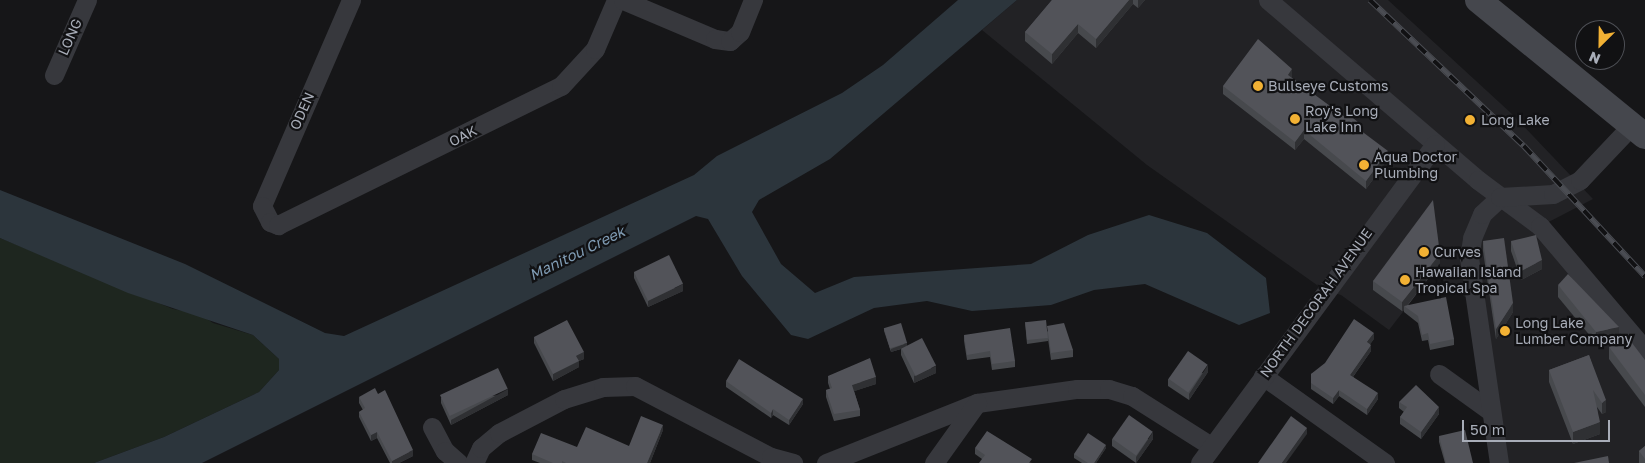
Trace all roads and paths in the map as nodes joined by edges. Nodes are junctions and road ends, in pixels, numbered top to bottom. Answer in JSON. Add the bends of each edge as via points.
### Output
{"nodes":[{"id":1,"x":87,"y":0,"type":"edge"},
{"id":2,"x":351,"y":0,"type":"edge"},
{"id":3,"x":616,"y":0,"type":"edge"},
{"id":4,"x":623,"y":0,"type":"edge"},
{"id":5,"x":753,"y":0,"type":"edge"},
{"id":6,"x":1268,"y":0,"type":"edge"},
{"id":7,"x":1478,"y":0,"type":"edge"},
{"id":8,"x":54,"y":74,"type":"dead end"},
{"id":9,"x":1638,"y":131,"type":"edge"},
{"id":10,"x":1435,"y":144,"type":"junction"},
{"id":11,"x":1500,"y":197,"type":"junction"},
{"id":12,"x":270,"y":222,"type":"joint"},
{"id":13,"x":1645,"y":350,"type":"edge"},
{"id":14,"x":1440,"y":374,"type":"dead end"},
{"id":15,"x":1263,"y":376,"type":"junction"},
{"id":16,"x":977,"y":403,"type":"junction"},
{"id":17,"x":1489,"y":410,"type":"junction"},
{"id":18,"x":432,"y":428,"type":"dead end"},
{"id":19,"x":1212,"y":446,"type":"junction"},
{"id":20,"x":459,"y":463,"type":"edge"},
{"id":21,"x":474,"y":463,"type":"edge"},
{"id":22,"x":793,"y":463,"type":"edge"},
{"id":23,"x":826,"y":463,"type":"edge"},
{"id":24,"x":934,"y":463,"type":"edge"},
{"id":25,"x":1200,"y":463,"type":"edge"},
{"id":26,"x":1385,"y":463,"type":"edge"},
{"id":27,"x":1499,"y":463,"type":"edge"}],
"edges":[{"from":1,"to":8,"type":"street","name":"LONG"},
{"from":2,"to":12,"type":"street","name":"ODEN","via":[[269,186],[262,206]]},
{"from":3,"to":12,"type":"street","name":"OAK","via":[[595,49],[561,86],[291,222]]},
{"from":4,"to":5,"type":"street","via":[[714,39],[730,40],[740,32]]},
{"from":6,"to":10,"type":"street"},
{"from":7,"to":9,"type":"main road"},
{"from":9,"to":11,"type":"street","via":[[1580,180],[1553,194]]},
{"from":10,"to":11,"type":"street"},
{"from":10,"to":15,"type":"street","name":"NORTH DECORAH AVENUE"},
{"from":11,"to":13,"type":"street","via":[[1540,226]]},
{"from":11,"to":17,"type":"street","via":[[1482,214],[1469,258]]},
{"from":14,"to":17,"type":"street"},
{"from":15,"to":19,"type":"street","name":"NORTH DECORAH AVENUE"},
{"from":15,"to":26,"type":"street"},
{"from":16,"to":19,"type":"street","via":[[1077,389],[1110,389],[1132,396]]},
{"from":16,"to":23,"type":"street"},
{"from":16,"to":24,"type":"street"},
{"from":17,"to":27,"type":"street"},
{"from":18,"to":20,"type":"street","via":[[445,451]]},
{"from":19,"to":25,"type":"street","name":"NORTH DECORAH AVENUE"},
{"from":21,"to":22,"type":"street","via":[[481,448],[499,433],[564,399],[603,386],[635,386],[771,457]]}]}
